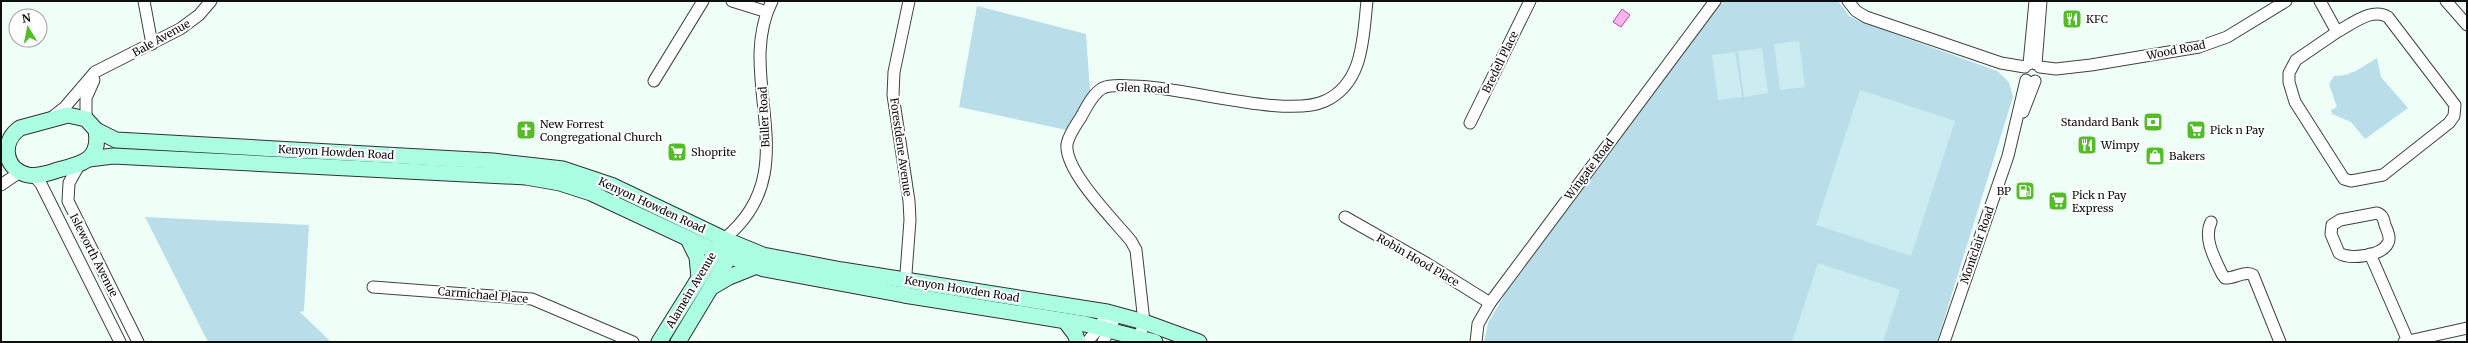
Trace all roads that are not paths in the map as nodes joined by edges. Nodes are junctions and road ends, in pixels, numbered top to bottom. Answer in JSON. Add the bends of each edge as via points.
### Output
{"nodes":[{"id":1,"x":144,"y":1,"type":"edge"},
{"id":2,"x":211,"y":1,"type":"edge"},
{"id":3,"x":703,"y":1,"type":"edge"},
{"id":4,"x":732,"y":1,"type":"edge"},
{"id":5,"x":772,"y":1,"type":"edge"},
{"id":6,"x":910,"y":1,"type":"edge"},
{"id":7,"x":1367,"y":1,"type":"edge"},
{"id":8,"x":1530,"y":1,"type":"edge"},
{"id":9,"x":1715,"y":1,"type":"edge"},
{"id":10,"x":1848,"y":1,"type":"edge"},
{"id":11,"x":2035,"y":1,"type":"edge"},
{"id":12,"x":2041,"y":1,"type":"edge"},
{"id":13,"x":2286,"y":1,"type":"edge"},
{"id":14,"x":2320,"y":1,"type":"edge"},
{"id":15,"x":2446,"y":1,"type":"edge"},
{"id":16,"x":767,"y":12,"type":"junction"},
{"id":17,"x":2467,"y":25,"type":"edge"},
{"id":18,"x":2337,"y":32,"type":"junction"},
{"id":19,"x":152,"y":44,"type":"junction"},
{"id":20,"x":105,"y":67,"type":"junction"},
{"id":21,"x":2032,"y":72,"type":"junction"},
{"id":22,"x":654,"y":81,"type":"dead end"},
{"id":23,"x":49,"y":119,"type":"junction"},
{"id":24,"x":1470,"y":123,"type":"dead end"},
{"id":25,"x":91,"y":124,"type":"junction"},
{"id":26,"x":20,"y":128,"type":"junction"},
{"id":27,"x":1,"y":131,"type":"edge"},
{"id":28,"x":268,"y":148,"type":"junction"},
{"id":29,"x":422,"y":157,"type":"junction"},
{"id":30,"x":84,"y":162,"type":"junction"},
{"id":31,"x":15,"y":164,"type":"edge"},
{"id":32,"x":267,"y":164,"type":"junction"},
{"id":33,"x":421,"y":172,"type":"junction"},
{"id":34,"x":1,"y":184,"type":"edge"},
{"id":35,"x":1345,"y":218,"type":"dead end"},
{"id":36,"x":2210,"y":222,"type":"dead end"},
{"id":37,"x":688,"y":239,"type":"junction"},
{"id":38,"x":726,"y":248,"type":"junction"},
{"id":39,"x":2370,"y":254,"type":"junction"},
{"id":40,"x":754,"y":267,"type":"junction"},
{"id":41,"x":699,"y":278,"type":"junction"},
{"id":42,"x":906,"y":280,"type":"junction"},
{"id":43,"x":373,"y":287,"type":"dead end"},
{"id":44,"x":709,"y":289,"type":"junction"},
{"id":45,"x":904,"y":295,"type":"junction"},
{"id":46,"x":1490,"y":303,"type":"junction"},
{"id":47,"x":1112,"y":313,"type":"junction"},
{"id":48,"x":1065,"y":321,"type":"junction"},
{"id":49,"x":1144,"y":322,"type":"junction"},
{"id":50,"x":2467,"y":328,"type":"edge"},
{"id":51,"x":1104,"y":333,"type":"edge"},
{"id":52,"x":1145,"y":340,"type":"edge"},
{"id":53,"x":120,"y":342,"type":"edge"},
{"id":54,"x":138,"y":342,"type":"edge"},
{"id":55,"x":633,"y":342,"type":"edge"},
{"id":56,"x":659,"y":342,"type":"edge"},
{"id":57,"x":678,"y":342,"type":"edge"},
{"id":58,"x":1078,"y":342,"type":"edge"},
{"id":59,"x":1087,"y":342,"type":"edge"},
{"id":60,"x":1199,"y":342,"type":"edge"},
{"id":61,"x":1476,"y":342,"type":"edge"},
{"id":62,"x":1944,"y":342,"type":"edge"},
{"id":63,"x":2280,"y":342,"type":"edge"},
{"id":64,"x":2406,"y":342,"type":"edge"}],
"edges":[{"from":1,"to":19,"type":"street"},
{"from":2,"to":19,"type":"street","name":"Bale Avenue","via":[[191,22]]},
{"from":3,"to":22,"type":"street"},
{"from":4,"to":16,"type":"street"},
{"from":5,"to":16,"type":"street","name":"Buller Road"},
{"from":6,"to":42,"type":"street","name":"Forestdene Avenue","via":[[894,72],[893,95],[908,201]]},
{"from":7,"to":49,"type":"street","name":"Glen Road","via":[[1359,64],[1346,85],[1325,101],[1307,106],[1282,106],[1164,87],[1121,86],[1104,88],[1090,102],[1069,136],[1067,150],[1077,172],[1134,245]]},
{"from":8,"to":24,"type":"street","name":"Bredell Place"},
{"from":9,"to":46,"type":"street","name":"Wingate Road"},
{"from":10,"to":21,"type":"street","name":"Wood Road","via":[[1866,17]]},
{"from":11,"to":21,"type":"street","name":"Montclair Road"},
{"from":12,"to":21,"type":"street","name":"Montclair Road"},
{"from":13,"to":21,"type":"street","name":"Wood Road","via":[[2227,37],[2199,47]]},
{"from":14,"to":18,"type":"street"},
{"from":15,"to":17,"type":"street"},
{"from":16,"to":38,"type":"street","name":"Buller Road","via":[[762,46],[766,172],[761,188]]},
{"from":18,"to":18,"type":"street","via":[[2293,63],[2288,78],[2290,91],[2344,178],[2351,181],[2383,175],[2449,123],[2454,116],[2455,105],[2385,15],[2373,14]]},
{"from":19,"to":20,"type":"street","name":"Bale Avenue"},
{"from":20,"to":23,"type":"street","name":"Bale Avenue","via":[[95,72],[65,106]]},
{"from":20,"to":25,"type":"street","name":"Bale Avenue","via":[[88,90]]},
{"from":21,"to":62,"type":"street","name":"Montclair Road","via":[[2010,147]]},
{"from":23,"to":25,"type":"street","name":"Kenyon Howden Road","via":[[68,115]]},
{"from":23,"to":26,"type":"street","name":"Kenyon Howden Road"},
{"from":25,"to":28,"type":"street","name":"Kenyon Howden Road","via":[[108,138],[116,140]]},
{"from":25,"to":30,"type":"street","via":[[95,149]]},
{"from":26,"to":27,"type":"street"},
{"from":26,"to":31,"type":"street","via":[[13,133],[7,144]]},
{"from":28,"to":29,"type":"street","name":"Kenyon Howden Road"},
{"from":28,"to":32,"type":"street"},
{"from":29,"to":33,"type":"street"},
{"from":29,"to":38,"type":"street","name":"Kenyon Howden Road","via":[[535,164],[573,171],[611,185]]},
{"from":30,"to":31,"type":"street","name":"Kenyon Howden Road"},
{"from":30,"to":32,"type":"street","name":"Kenyon Howden Road","via":[[113,156]]},
{"from":30,"to":54,"type":"street","name":"Isleworth Avenue","via":[[69,183],[68,201]]},
{"from":31,"to":34,"type":"street"},
{"from":31,"to":53,"type":"street","name":"Isleworth Avenue","via":[[41,184]]},
{"from":32,"to":33,"type":"street","name":"Kenyon Howden Road"},
{"from":33,"to":37,"type":"street","name":"Kenyon Howden Road","via":[[526,178],[560,183],[598,196]]},
{"from":35,"to":46,"type":"street","name":"Robin Hood Place","via":[[1426,263]]},
{"from":36,"to":63,"type":"street","via":[[2209,243],[2225,278],[2247,273],[2253,275]]},
{"from":37,"to":38,"type":"street","name":"Kenyon Howden Road"},
{"from":37,"to":41,"type":"street","via":[[696,257]]},
{"from":38,"to":40,"type":"street","name":"Kenyon Howden Road"},
{"from":38,"to":41,"type":"street","name":"Alamein Avenue"},
{"from":38,"to":42,"type":"street","name":"Kenyon Howden Road"},
{"from":38,"to":44,"type":"street","name":"Alamein Avenue"},
{"from":39,"to":39,"type":"street","via":[[2349,256],[2340,253],[2331,234],[2332,225],[2340,220],[2381,214],[2389,242],[2385,248]]},
{"from":39,"to":64,"type":"street"},
{"from":40,"to":44,"type":"street"},
{"from":40,"to":45,"type":"street","name":"Kenyon Howden Road"},
{"from":41,"to":56,"type":"street","name":"Alamein Avenue"},
{"from":42,"to":45,"type":"street","name":"Forestdene Avenue"},
{"from":42,"to":47,"type":"street","name":"Kenyon Howden Road"},
{"from":43,"to":55,"type":"street","name":"Carmichael Place","via":[[532,299]]},
{"from":44,"to":57,"type":"street","name":"Alamein Avenue"},
{"from":45,"to":48,"type":"street","name":"Kenyon Howden Road"},
{"from":46,"to":61,"type":"street","name":"Wingate Road","via":[[1478,324]]},
{"from":47,"to":49,"type":"street","name":"Kenyon Howden Road"},
{"from":47,"to":51,"type":"street"},
{"from":48,"to":51,"type":"street","name":"Kenyon Howden Road"},
{"from":48,"to":58,"type":"street","via":[[1072,328]]},
{"from":49,"to":52,"type":"street","name":"Glen Road"},
{"from":49,"to":60,"type":"street","name":"Kenyon Howden Road"},
{"from":50,"to":64,"type":"street"},
{"from":51,"to":52,"type":"street","name":"Kenyon Howden Road"},
{"from":51,"to":59,"type":"street"}]}
